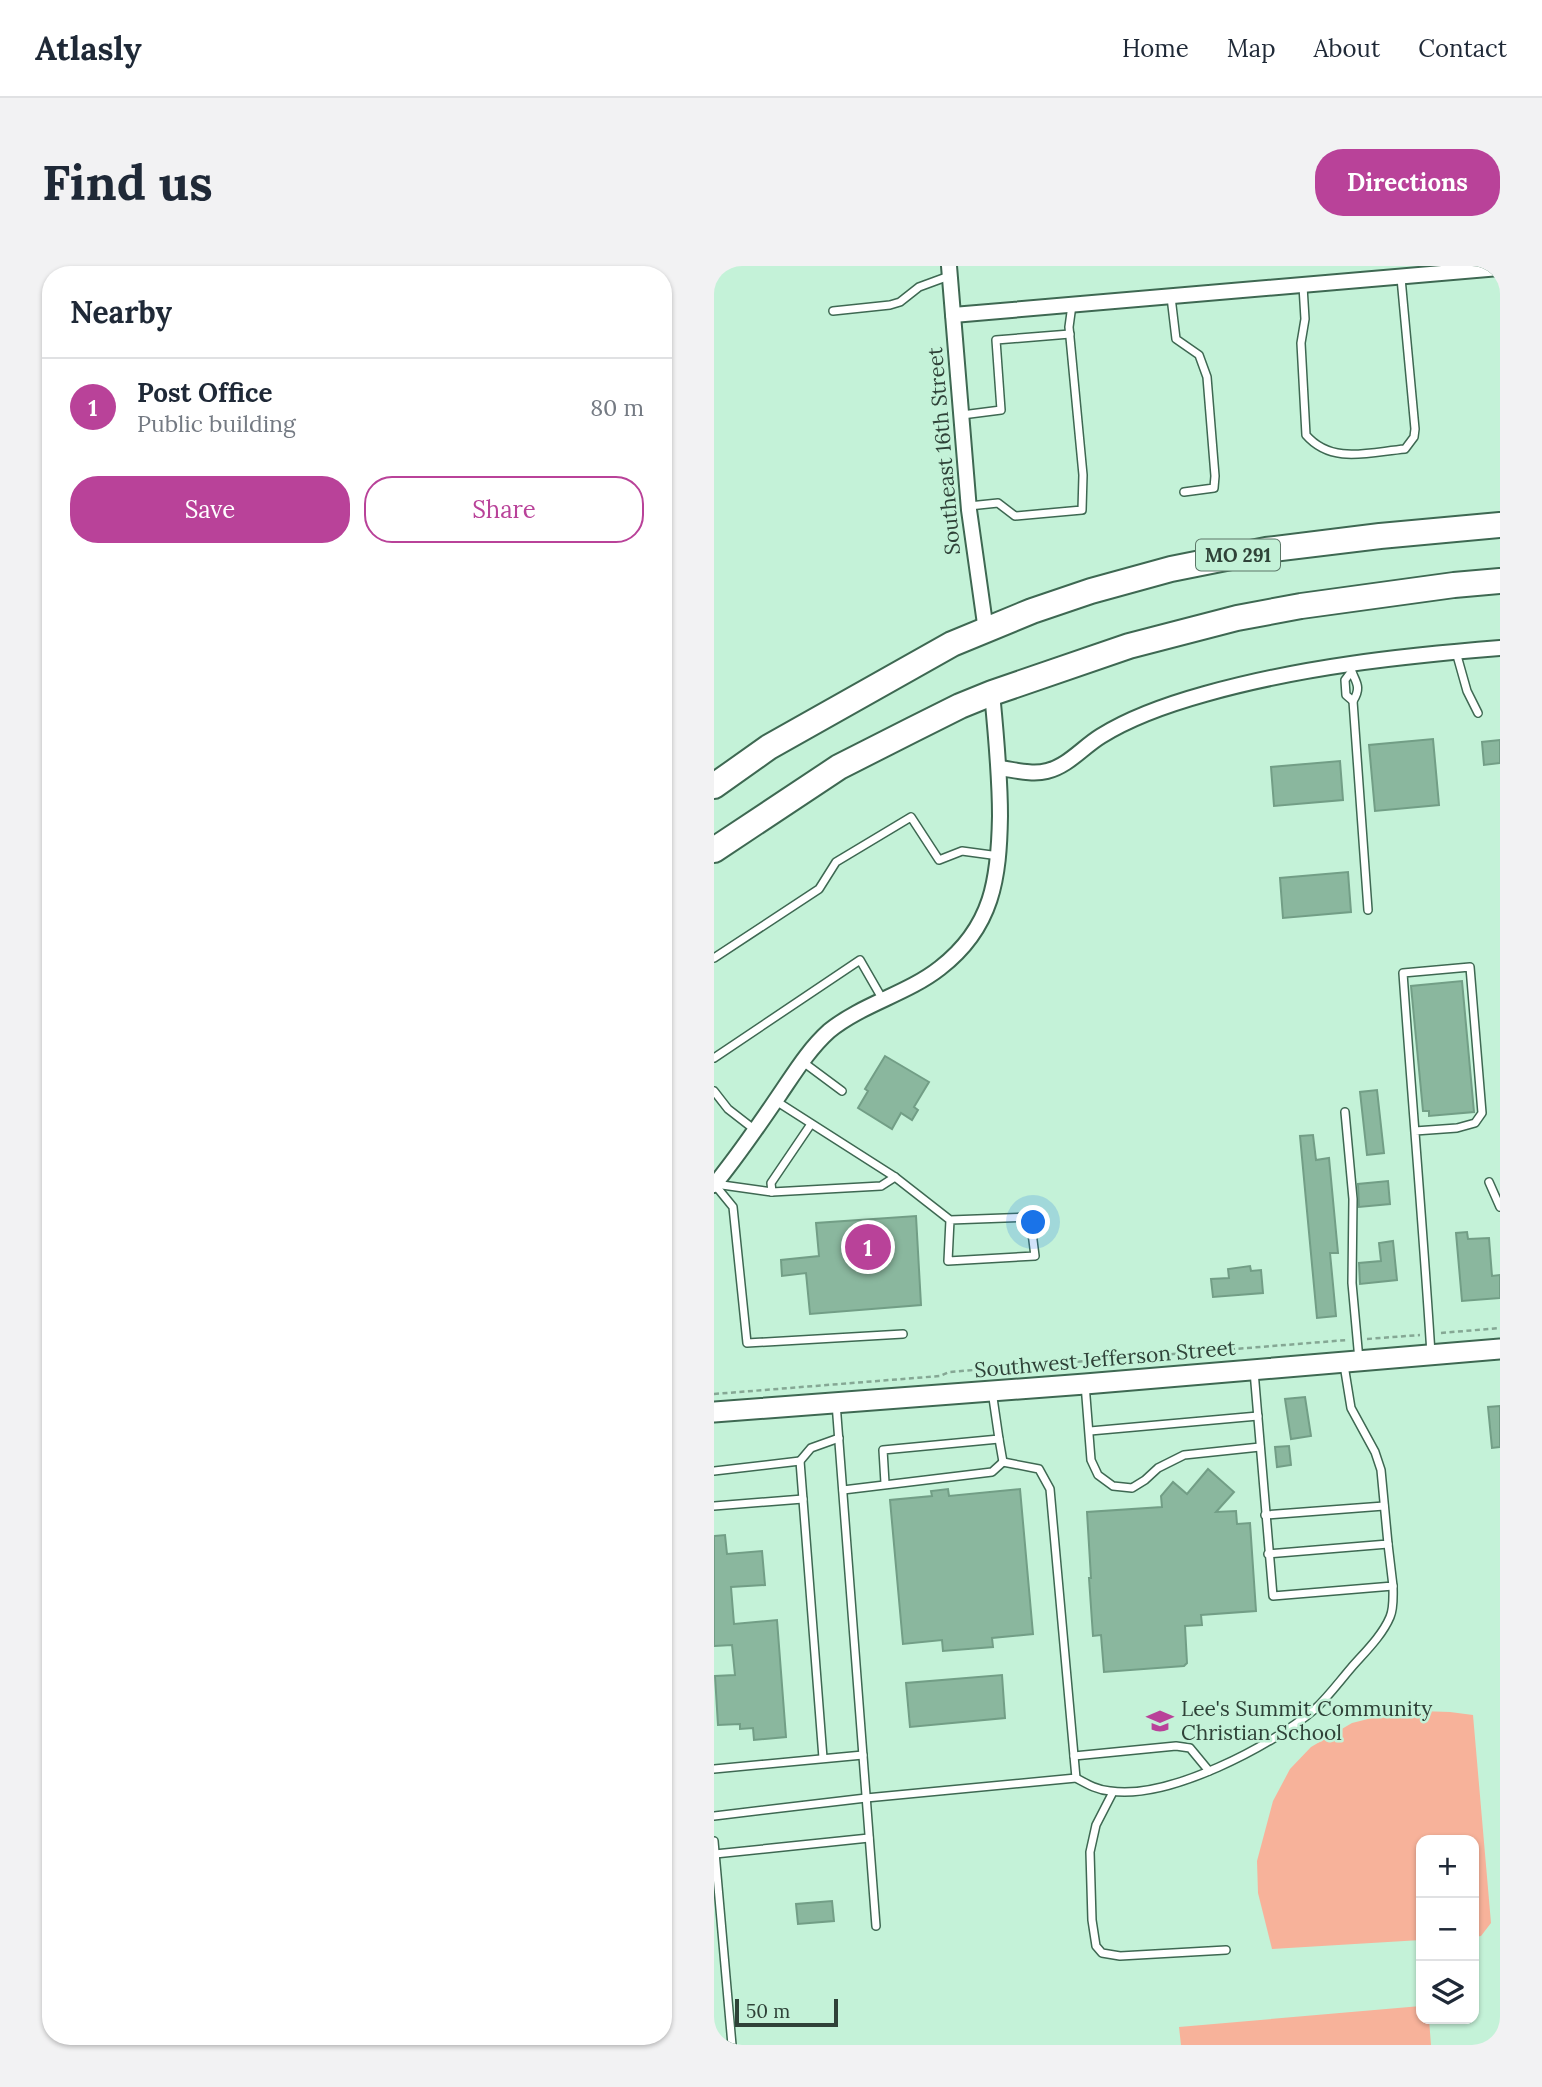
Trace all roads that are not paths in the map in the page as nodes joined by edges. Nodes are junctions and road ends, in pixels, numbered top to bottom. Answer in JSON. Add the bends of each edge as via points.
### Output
{"nodes":[{"id":1,"x":1500,"y":268,"type":"edge"},
{"id":2,"x":949,"y":271,"type":"edge"},
{"id":3,"x":1401,"y":278,"type":"junction"},
{"id":4,"x":1303,"y":286,"type":"junction"},
{"id":5,"x":1171,"y":297,"type":"junction"},
{"id":6,"x":1072,"y":305,"type":"junction"},
{"id":7,"x":833,"y":311,"type":"dead end"},
{"id":8,"x":953,"y":315,"type":"junction"},
{"id":9,"x":1070,"y":334,"type":"junction"},
{"id":10,"x":961,"y":415,"type":"junction"},
{"id":11,"x":1184,"y":492,"type":"dead end"},
{"id":12,"x":968,"y":506,"type":"junction"},
{"id":13,"x":1500,"y":526,"type":"edge"},
{"id":14,"x":1500,"y":581,"type":"edge"},
{"id":15,"x":986,"y":631,"type":"junction"},
{"id":16,"x":1500,"y":648,"type":"edge"},
{"id":17,"x":1455,"y":651,"type":"junction"},
{"id":18,"x":1350,"y":668,"type":"junction"},
{"id":19,"x":992,"y":693,"type":"junction"},
{"id":20,"x":1353,"y":701,"type":"junction"},
{"id":21,"x":1478,"y":713,"type":"dead end"},
{"id":22,"x":1000,"y":768,"type":"junction"},
{"id":23,"x":714,"y":786,"type":"edge"},
{"id":24,"x":714,"y":850,"type":"edge"},
{"id":25,"x":999,"y":856,"type":"junction"},
{"id":26,"x":1368,"y":910,"type":"dead end"},
{"id":27,"x":714,"y":958,"type":"edge"},
{"id":28,"x":883,"y":1000,"type":"junction"},
{"id":29,"x":714,"y":1058,"type":"edge"},
{"id":30,"x":802,"y":1061,"type":"junction"},
{"id":31,"x":714,"y":1091,"type":"edge"},
{"id":32,"x":842,"y":1091,"type":"dead end"},
{"id":33,"x":775,"y":1100,"type":"junction"},
{"id":34,"x":1345,"y":1112,"type":"dead end"},
{"id":35,"x":811,"y":1124,"type":"junction"},
{"id":36,"x":755,"y":1130,"type":"junction"},
{"id":37,"x":1415,"y":1131,"type":"junction"},
{"id":38,"x":895,"y":1177,"type":"junction"},
{"id":39,"x":1489,"y":1182,"type":"dead end"},
{"id":40,"x":714,"y":1184,"type":"edge"},
{"id":41,"x":772,"y":1192,"type":"junction"},
{"id":42,"x":1500,"y":1207,"type":"edge"},
{"id":43,"x":950,"y":1220,"type":"junction"},
{"id":44,"x":903,"y":1334,"type":"dead end"},
{"id":45,"x":1500,"y":1349,"type":"edge"},
{"id":46,"x":1432,"y":1354,"type":"junction"},
{"id":47,"x":1351,"y":1361,"type":"junction"},
{"id":48,"x":1254,"y":1370,"type":"junction"},
{"id":49,"x":1085,"y":1384,"type":"junction"},
{"id":50,"x":992,"y":1391,"type":"junction"},
{"id":51,"x":836,"y":1403,"type":"junction"},
{"id":52,"x":714,"y":1412,"type":"edge"},
{"id":53,"x":1258,"y":1416,"type":"junction"},
{"id":54,"x":1090,"y":1431,"type":"junction"},
{"id":55,"x":839,"y":1438,"type":"junction"},
{"id":56,"x":999,"y":1439,"type":"junction"},
{"id":57,"x":1260,"y":1447,"type":"junction"},
{"id":58,"x":800,"y":1461,"type":"junction"},
{"id":59,"x":1003,"y":1462,"type":"junction"},
{"id":60,"x":714,"y":1471,"type":"edge"},
{"id":61,"x":885,"y":1483,"type":"junction"},
{"id":62,"x":843,"y":1490,"type":"junction"},
{"id":63,"x":803,"y":1499,"type":"junction"},
{"id":64,"x":714,"y":1506,"type":"edge"},
{"id":65,"x":1384,"y":1506,"type":"junction"},
{"id":66,"x":1265,"y":1515,"type":"junction"},
{"id":67,"x":1388,"y":1544,"type":"junction"},
{"id":68,"x":1268,"y":1554,"type":"junction"},
{"id":69,"x":1393,"y":1586,"type":"junction"},
{"id":70,"x":863,"y":1755,"type":"junction"},
{"id":71,"x":1074,"y":1756,"type":"junction"},
{"id":72,"x":823,"y":1758,"type":"junction"},
{"id":73,"x":714,"y":1769,"type":"edge"},
{"id":74,"x":1209,"y":1771,"type":"junction"},
{"id":75,"x":1076,"y":1778,"type":"junction"},
{"id":76,"x":1112,"y":1792,"type":"junction"},
{"id":77,"x":866,"y":1798,"type":"junction"},
{"id":78,"x":714,"y":1816,"type":"edge"},
{"id":79,"x":869,"y":1838,"type":"junction"},
{"id":80,"x":714,"y":1841,"type":"edge"},
{"id":81,"x":715,"y":1854,"type":"edge"},
{"id":82,"x":876,"y":1926,"type":"dead end"},
{"id":83,"x":1226,"y":1950,"type":"dead end"},
{"id":84,"x":733,"y":2045,"type":"edge"}],
"edges":[{"from":1,"to":3,"type":"street"},
{"from":2,"to":7,"type":"lane","via":[[900,302]]},
{"from":2,"to":8,"type":"street","name":"Southeast 16th Street"},
{"from":3,"to":4,"type":"street"},
{"from":3,"to":4,"type":"lane","via":[[1414,437],[1405,449],[1341,455],[1315,445],[1306,435]]},
{"from":4,"to":5,"type":"street"},
{"from":5,"to":6,"type":"street"},
{"from":5,"to":11,"type":"lane","via":[[1176,339],[1199,355],[1207,377],[1215,476],[1214,488]]},
{"from":6,"to":8,"type":"street"},
{"from":6,"to":9,"type":"lane"},
{"from":8,"to":10,"type":"street","name":"Southeast 16th Street"},
{"from":9,"to":10,"type":"lane","via":[[996,340],[1001,410]]},
{"from":9,"to":12,"type":"lane","via":[[1082,510],[1015,516],[998,503]]},
{"from":10,"to":12,"type":"street","name":"Southeast 16th Street"},
{"from":12,"to":15,"type":"street","name":"Southeast 16th Street"},
{"from":13,"to":15,"type":"highway","number":"MO 291","via":[[1312,543],[1171,569],[1091,591]]},
{"from":14,"to":19,"type":"highway","via":[[1237,618],[1129,646]]},
{"from":15,"to":23,"type":"highway","number":"MO 291","via":[[952,644],[769,747]]},
{"from":16,"to":17,"type":"street"},
{"from":17,"to":18,"type":"street"},
{"from":17,"to":21,"type":"lane","via":[[1466,691]]},
{"from":18,"to":20,"type":"lane","via":[[1358,681]]},
{"from":18,"to":20,"type":"lane","via":[[1346,695]]},
{"from":18,"to":22,"type":"street","via":[[1249,682],[1176,702],[1122,724],[1049,771]]},
{"from":19,"to":22,"type":"street"},
{"from":19,"to":24,"type":"highway","via":[[839,767]]},
{"from":20,"to":26,"type":"lane"},
{"from":22,"to":25,"type":"street"},
{"from":25,"to":27,"type":"lane","via":[[962,851],[939,860],[911,817],[836,862],[819,890]]},
{"from":25,"to":28,"type":"street","via":[[992,897],[972,934],[941,967]]},
{"from":28,"to":29,"type":"lane","via":[[860,961]]},
{"from":28,"to":30,"type":"street","via":[[829,1032]]},
{"from":30,"to":32,"type":"lane"},
{"from":30,"to":33,"type":"street"},
{"from":31,"to":36,"type":"lane"},
{"from":33,"to":35,"type":"lane"},
{"from":33,"to":36,"type":"street"},
{"from":34,"to":47,"type":"lane","via":[[1357,1339]]},
{"from":35,"to":38,"type":"lane"},
{"from":35,"to":41,"type":"lane","via":[[771,1183]]},
{"from":36,"to":40,"type":"street"},
{"from":37,"to":37,"type":"lane","via":[[1403,972],[1470,967],[1482,1113],[1475,1123],[1457,1128]]},
{"from":37,"to":46,"type":"lane"},
{"from":38,"to":41,"type":"lane","via":[[881,1186]]},
{"from":38,"to":43,"type":"lane"},
{"from":39,"to":42,"type":"lane"},
{"from":40,"to":41,"type":"lane"},
{"from":40,"to":44,"type":"lane","via":[[733,1207],[747,1343]]},
{"from":43,"to":43,"type":"lane","via":[[1030,1217],[1035,1256],[948,1261]]},
{"from":45,"to":46,"type":"street","name":"Southwest Jefferson Street"},
{"from":46,"to":47,"type":"street","name":"Southwest Jefferson Street"},
{"from":47,"to":48,"type":"street","name":"Southwest Jefferson Street"},
{"from":47,"to":65,"type":"lane","via":[[1351,1408],[1375,1452]]},
{"from":48,"to":49,"type":"street","name":"Southwest Jefferson Street"},
{"from":48,"to":53,"type":"lane"},
{"from":49,"to":50,"type":"street","name":"Southwest Jefferson Street"},
{"from":49,"to":54,"type":"lane"},
{"from":50,"to":51,"type":"street","name":"Southwest Jefferson Street"},
{"from":50,"to":56,"type":"lane"},
{"from":51,"to":52,"type":"street","name":"Southwest Jefferson Street"},
{"from":51,"to":55,"type":"lane"},
{"from":53,"to":54,"type":"lane"},
{"from":53,"to":57,"type":"lane"},
{"from":54,"to":57,"type":"lane","via":[[1091,1460],[1098,1475],[1113,1486],[1132,1488],[1184,1455]]},
{"from":55,"to":58,"type":"lane","via":[[811,1448]]},
{"from":55,"to":62,"type":"lane"},
{"from":56,"to":59,"type":"lane"},
{"from":56,"to":61,"type":"lane","via":[[883,1450]]},
{"from":57,"to":66,"type":"lane"},
{"from":58,"to":60,"type":"lane"},
{"from":58,"to":63,"type":"lane"},
{"from":59,"to":61,"type":"lane","via":[[992,1472]]},
{"from":59,"to":71,"type":"lane","via":[[1038,1469],[1050,1489]]},
{"from":61,"to":62,"type":"lane"},
{"from":62,"to":70,"type":"lane"},
{"from":63,"to":64,"type":"lane"},
{"from":63,"to":72,"type":"lane"},
{"from":65,"to":66,"type":"lane"},
{"from":65,"to":67,"type":"lane"},
{"from":66,"to":68,"type":"lane"},
{"from":67,"to":68,"type":"lane"},
{"from":67,"to":69,"type":"lane"},
{"from":68,"to":69,"type":"lane","via":[[1273,1596]]},
{"from":69,"to":74,"type":"lane","via":[[1390,1618],[1316,1708],[1282,1733]]},
{"from":70,"to":72,"type":"lane"},
{"from":70,"to":77,"type":"lane"},
{"from":71,"to":74,"type":"lane","via":[[1176,1746],[1190,1748]]},
{"from":71,"to":75,"type":"lane"},
{"from":72,"to":73,"type":"lane"},
{"from":74,"to":76,"type":"lane","via":[[1146,1791]]},
{"from":75,"to":76,"type":"lane"},
{"from":75,"to":77,"type":"lane"},
{"from":76,"to":83,"type":"lane","via":[[1096,1825],[1090,1852],[1096,1946],[1101,1952],[1120,1956]]},
{"from":77,"to":78,"type":"lane"},
{"from":77,"to":79,"type":"lane"},
{"from":79,"to":81,"type":"lane"},
{"from":79,"to":82,"type":"lane"},
{"from":80,"to":81,"type":"lane"},
{"from":81,"to":84,"type":"lane"}]}
